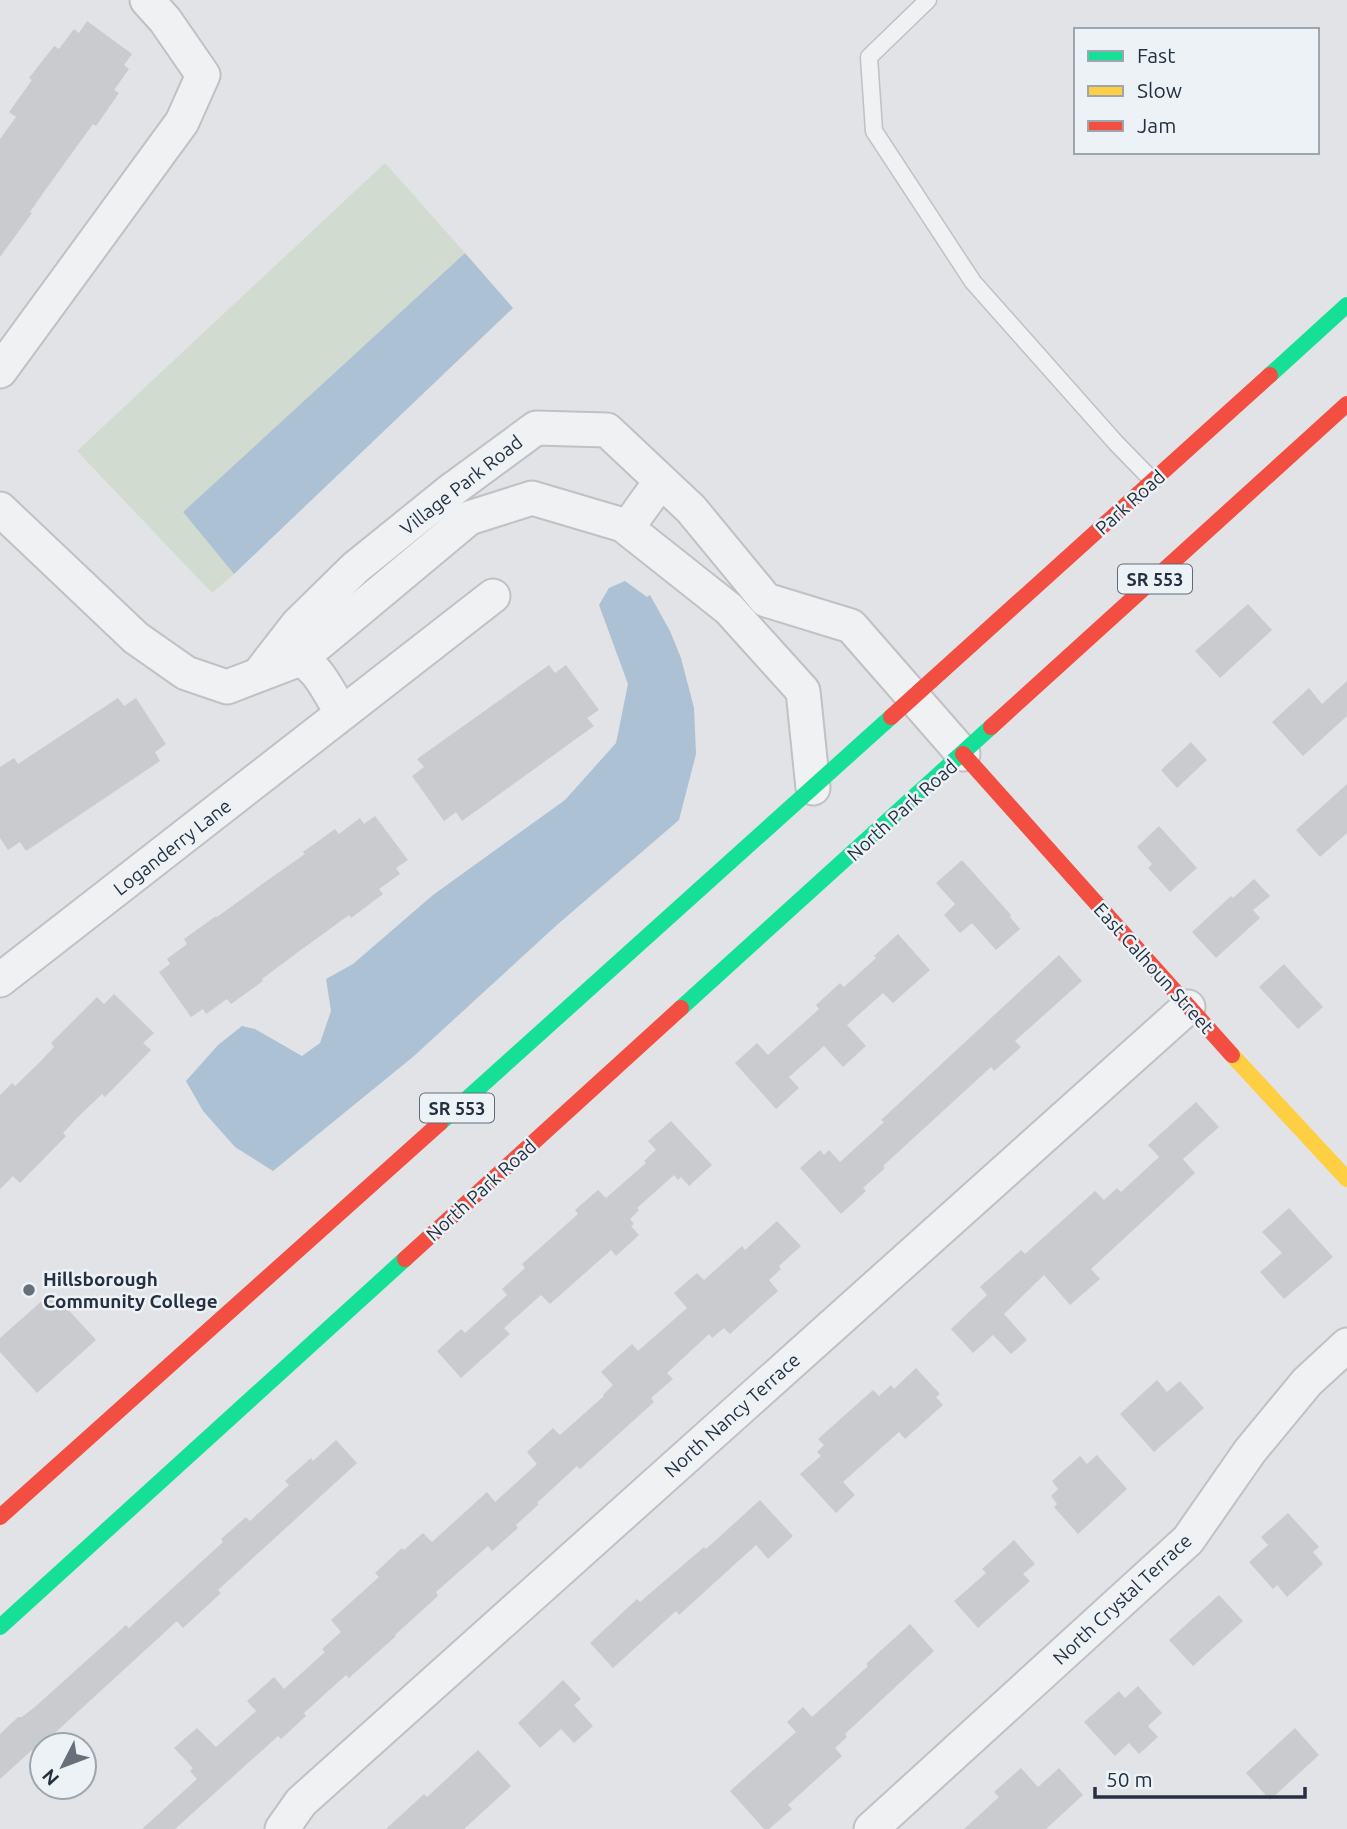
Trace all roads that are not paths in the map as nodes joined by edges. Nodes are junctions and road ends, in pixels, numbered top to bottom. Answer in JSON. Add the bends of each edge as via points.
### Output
{"nodes":[{"id":1,"x":147,"y":0,"type":"edge"},
{"id":2,"x":928,"y":0,"type":"edge"},
{"id":3,"x":1347,"y":305,"type":"edge"},
{"id":4,"x":0,"y":371,"type":"edge"},
{"id":5,"x":1347,"y":404,"type":"edge"},
{"id":6,"x":661,"y":481,"type":"junction"},
{"id":7,"x":1153,"y":481,"type":"junction"},
{"id":8,"x":460,"y":484,"type":"junction"},
{"id":9,"x":0,"y":509,"type":"edge"},
{"id":10,"x":482,"y":514,"type":"junction"},
{"id":11,"x":627,"y":528,"type":"junction"},
{"id":12,"x":493,"y":596,"type":"dead end"},
{"id":13,"x":766,"y":600,"type":"junction"},
{"id":14,"x":742,"y":623,"type":"junction"},
{"id":15,"x":300,"y":659,"type":"junction"},
{"id":16,"x":257,"y":676,"type":"junction"},
{"id":17,"x":913,"y":698,"type":"junction"},
{"id":18,"x":344,"y":713,"type":"junction"},
{"id":19,"x":964,"y":754,"type":"junction"},
{"id":20,"x":813,"y":788,"type":"junction"},
{"id":21,"x":0,"y":980,"type":"edge"},
{"id":22,"x":1188,"y":1007,"type":"junction"},
{"id":23,"x":1347,"y":1179,"type":"edge"},
{"id":24,"x":1347,"y":1345,"type":"edge"},
{"id":25,"x":0,"y":1517,"type":"edge"},
{"id":26,"x":0,"y":1627,"type":"edge"},
{"id":27,"x":282,"y":1829,"type":"edge"},
{"id":28,"x":871,"y":1829,"type":"edge"}],
"edges":[{"from":1,"to":4,"type":"street","via":[[203,75],[182,122]]},
{"from":2,"to":7,"type":"lane","via":[[869,57],[874,131],[972,282]]},
{"from":3,"to":7,"type":"main road","name":"Park Road","number":"SR 553"},
{"from":5,"to":19,"type":"main road","number":"SR 553"},
{"from":6,"to":8,"type":"street","name":"Village Park Road","via":[[607,430],[536,428]]},
{"from":6,"to":11,"type":"street"},
{"from":6,"to":13,"type":"street","name":"Village Park Road","via":[[691,509]]},
{"from":7,"to":17,"type":"main road","name":"Park Road","number":"SR 553"},
{"from":8,"to":10,"type":"street"},
{"from":8,"to":16,"type":"street","name":"Village Park Road","via":[[355,568],[297,625]]},
{"from":9,"to":16,"type":"street","name":"Village Park Road","via":[[136,638],[186,673],[228,687]]},
{"from":10,"to":11,"type":"street","name":"Village Park Road","via":[[533,498]]},
{"from":10,"to":15,"type":"street","name":"Village Park Road","via":[[469,518]]},
{"from":11,"to":14,"type":"street","name":"Village Park Road"},
{"from":12,"to":18,"type":"street","name":"Loganderry Lane"},
{"from":13,"to":14,"type":"street"},
{"from":13,"to":17,"type":"street","via":[[851,626]]},
{"from":14,"to":20,"type":"street","name":"Village Park Road","via":[[803,691]]},
{"from":15,"to":16,"type":"street","name":"Village Park Road"},
{"from":15,"to":18,"type":"street","via":[[324,681]]},
{"from":17,"to":19,"type":"street"},
{"from":17,"to":20,"type":"main road","number":"SR 553"},
{"from":18,"to":21,"type":"street","name":"Loganderry Lane"},
{"from":19,"to":22,"type":"main road","name":"East Calhoun Street"},
{"from":19,"to":26,"type":"main road","name":"North Park Road","number":"SR 553"},
{"from":20,"to":25,"type":"main road","number":"SR 553"},
{"from":22,"to":23,"type":"main road","name":"East Calhoun Street"},
{"from":22,"to":27,"type":"street","name":"North Nancy Terrace","via":[[301,1802]]},
{"from":24,"to":28,"type":"street","name":"North Crystal Terrace","via":[[1307,1382],[1250,1451],[1188,1540]]}]}
